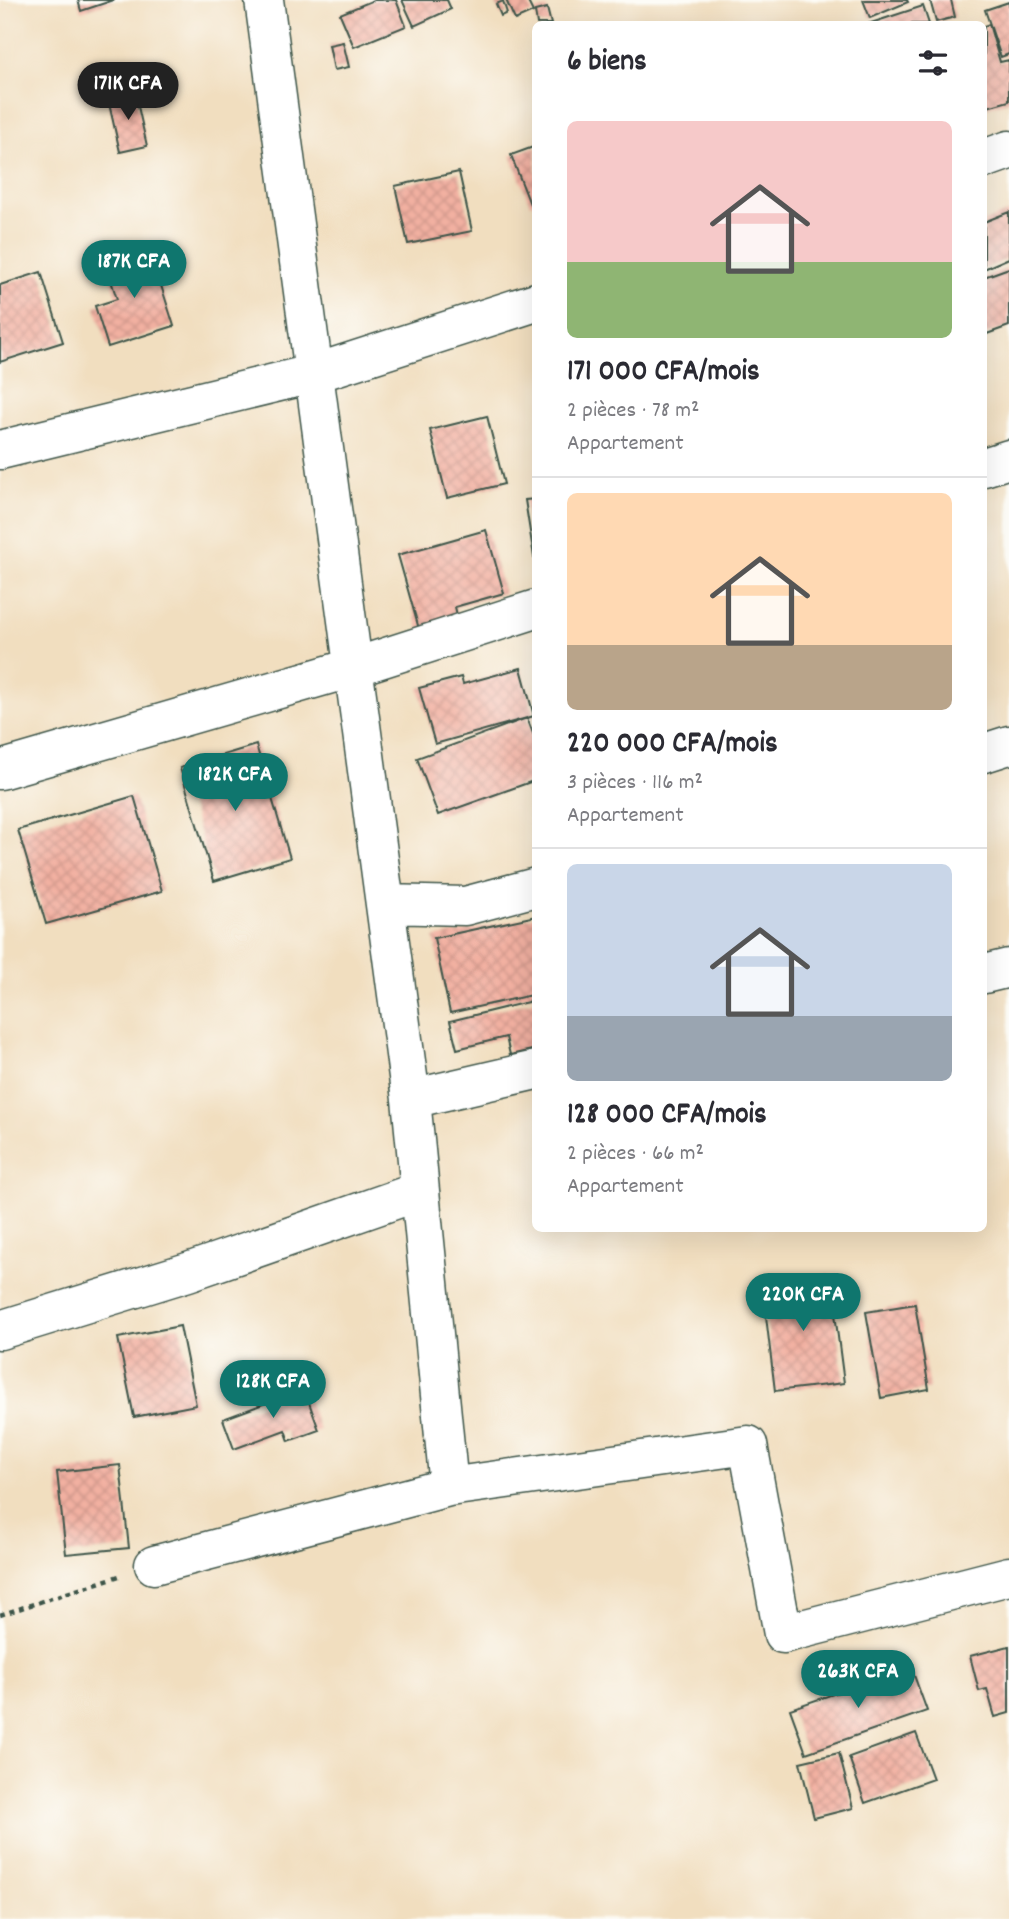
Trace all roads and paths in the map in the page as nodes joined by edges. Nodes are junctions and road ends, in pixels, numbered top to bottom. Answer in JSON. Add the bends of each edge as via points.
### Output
{"nodes":[{"id":1,"x":264,"y":0,"type":"edge"},
{"id":2,"x":1009,"y":150,"type":"edge"},
{"id":3,"x":987,"y":158,"type":"edge"},
{"id":4,"x":532,"y":303,"type":"edge"},
{"id":5,"x":316,"y":373,"type":"junction"},
{"id":6,"x":0,"y":450,"type":"edge"},
{"id":7,"x":1009,"y":459,"type":"edge"},
{"id":8,"x":987,"y":466,"type":"edge"},
{"id":9,"x":532,"y":610,"type":"edge"},
{"id":10,"x":355,"y":667,"type":"junction"},
{"id":11,"x":1009,"y":745,"type":"edge"},
{"id":12,"x":987,"y":752,"type":"edge"},
{"id":13,"x":0,"y":770,"type":"edge"},
{"id":14,"x":532,"y":888,"type":"edge"},
{"id":15,"x":385,"y":904,"type":"junction"},
{"id":16,"x":1009,"y":968,"type":"edge"},
{"id":17,"x":987,"y":973,"type":"edge"},
{"id":18,"x":532,"y":1071,"type":"edge"},
{"id":19,"x":411,"y":1099,"type":"junction"},
{"id":20,"x":420,"y":1191,"type":"junction"},
{"id":21,"x":0,"y":1330,"type":"edge"},
{"id":22,"x":449,"y":1487,"type":"junction"},
{"id":23,"x":154,"y":1565,"type":"joint"},
{"id":24,"x":1009,"y":1576,"type":"edge"},
{"id":25,"x":0,"y":1615,"type":"edge"}],
"edges":[{"from":1,"to":5,"type":"street"},
{"from":2,"to":3,"type":"street"},
{"from":4,"to":5,"type":"street"},
{"from":5,"to":6,"type":"street"},
{"from":5,"to":10,"type":"street"},
{"from":7,"to":8,"type":"street"},
{"from":9,"to":10,"type":"street"},
{"from":10,"to":13,"type":"street"},
{"from":10,"to":15,"type":"street"},
{"from":11,"to":12,"type":"street"},
{"from":14,"to":15,"type":"street","via":[[465,906]]},
{"from":15,"to":19,"type":"street"},
{"from":16,"to":17,"type":"street"},
{"from":18,"to":19,"type":"street"},
{"from":19,"to":20,"type":"street"},
{"from":20,"to":21,"type":"street","via":[[188,1272]]},
{"from":20,"to":22,"type":"street"},
{"from":22,"to":23,"type":"street"},
{"from":22,"to":24,"type":"street","via":[[748,1445],[783,1634]]},
{"from":23,"to":25,"type":"path"}]}
